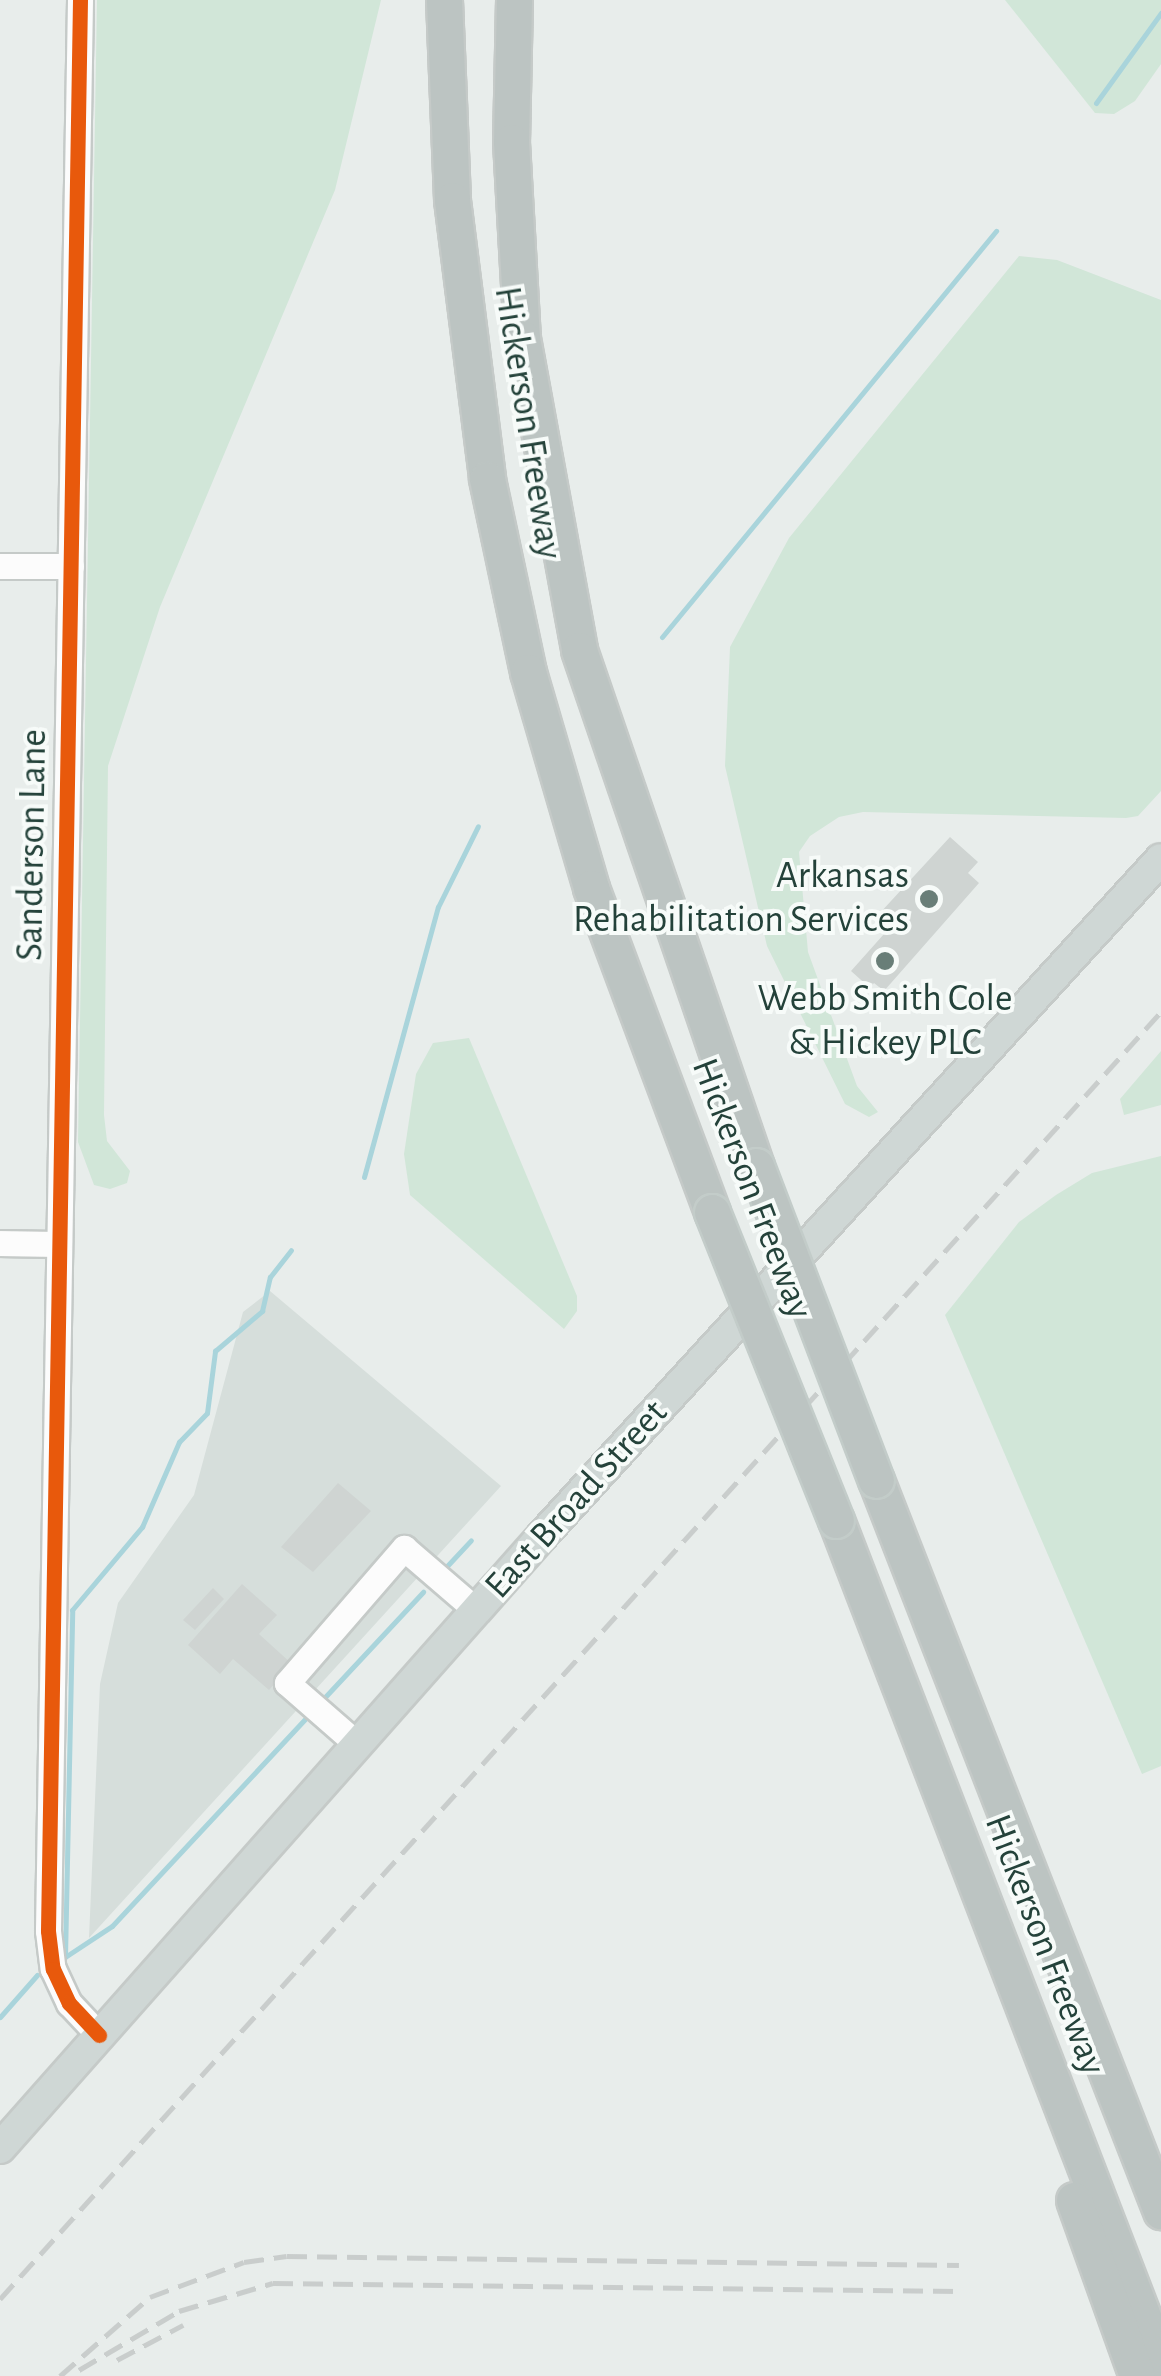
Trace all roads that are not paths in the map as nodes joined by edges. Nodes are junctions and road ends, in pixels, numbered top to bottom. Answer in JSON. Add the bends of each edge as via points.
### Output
{"nodes":[{"id":1,"x":80,"y":0,"type":"edge"},
{"id":2,"x":444,"y":0,"type":"edge"},
{"id":3,"x":514,"y":0,"type":"edge"},
{"id":4,"x":0,"y":566,"type":"edge"},
{"id":5,"x":70,"y":566,"type":"junction"},
{"id":6,"x":1161,"y":859,"type":"edge"},
{"id":7,"x":0,"y":1243,"type":"edge"},
{"id":8,"x":59,"y":1244,"type":"junction"},
{"id":9,"x":476,"y":1610,"type":"junction"},
{"id":10,"x":357,"y":1744,"type":"junction"},
{"id":11,"x":942,"y":1800,"type":"junction"},
{"id":12,"x":99,"y":2034,"type":"junction"},
{"id":13,"x":0,"y":2148,"type":"edge"},
{"id":14,"x":1161,"y":2211,"type":"edge"},
{"id":15,"x":1161,"y":2363,"type":"edge"},
{"id":16,"x":1137,"y":2376,"type":"edge"}],
"edges":[{"from":1,"to":5,"type":"street","name":"Sanderson Lane"},
{"from":2,"to":11,"type":"highway","name":"Hickerson Freeway","bridge":true,"via":[[452,200],[486,479],[528,672],[591,888]]},
{"from":3,"to":14,"type":"highway","name":"Hickerson Freeway","bridge":true,"via":[[511,142],[522,338],[579,650],[756,1166]]},
{"from":4,"to":5,"type":"street"},
{"from":5,"to":8,"type":"street","name":"Sanderson Lane"},
{"from":6,"to":9,"type":"main road","name":"East Broad Street"},
{"from":7,"to":8,"type":"street"},
{"from":8,"to":12,"type":"street","name":"Sanderson Lane","via":[[48,1931],[52,1969],[69,2002]]},
{"from":9,"to":10,"type":"main road","name":"East Broad Street"},
{"from":9,"to":10,"type":"street","via":[[404,1548],[286,1683]]},
{"from":10,"to":12,"type":"main road","name":"East Broad Street"},
{"from":11,"to":15,"type":"highway","name":"Hickerson Freeway"},
{"from":11,"to":16,"type":"highway"},
{"from":12,"to":13,"type":"main road","name":"East Broad Street"}]}
